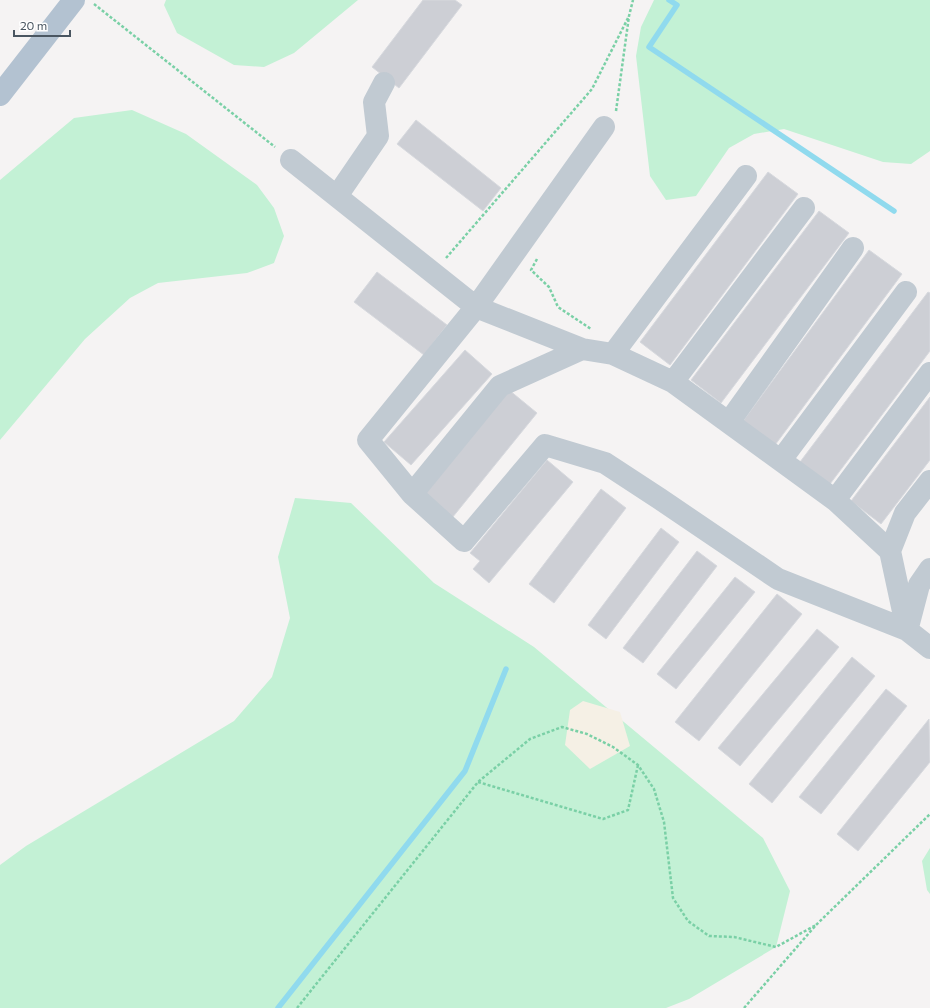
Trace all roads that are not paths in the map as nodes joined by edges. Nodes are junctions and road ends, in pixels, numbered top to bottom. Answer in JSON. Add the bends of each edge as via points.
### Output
{"nodes":[{"id":1,"x":74,"y":0,"type":"edge"},
{"id":2,"x":384,"y":83,"type":"dead end"},
{"id":3,"x":0,"y":95,"type":"edge"},
{"id":4,"x":604,"y":127,"type":"dead end"},
{"id":5,"x":291,"y":160,"type":"road end"},
{"id":6,"x":746,"y":176,"type":"dead end"},
{"id":7,"x":337,"y":196,"type":"junction"},
{"id":8,"x":804,"y":208,"type":"dead end"},
{"id":9,"x":853,"y":248,"type":"dead end"},
{"id":10,"x":906,"y":292,"type":"dead end"},
{"id":11,"x":476,"y":307,"type":"junction"},
{"id":12,"x":582,"y":350,"type":"junction"},
{"id":13,"x":613,"y":354,"type":"junction"},
{"id":14,"x":930,"y":373,"type":"edge"},
{"id":15,"x":673,"y":382,"type":"junction"},
{"id":16,"x":729,"y":422,"type":"junction"},
{"id":17,"x":781,"y":460,"type":"junction"},
{"id":18,"x":930,"y":481,"type":"edge"},
{"id":19,"x":412,"y":494,"type":"junction"},
{"id":20,"x":835,"y":500,"type":"junction"},
{"id":21,"x":890,"y":551,"type":"junction"},
{"id":22,"x":930,"y":569,"type":"edge"},
{"id":23,"x":907,"y":630,"type":"junction"},
{"id":24,"x":930,"y":648,"type":"edge"}],
"edges":[{"from":1,"to":3,"type":"main road"},
{"from":2,"to":7,"type":"street","via":[[374,102],[378,136]]},
{"from":4,"to":11,"type":"street"},
{"from":5,"to":7,"type":"street"},
{"from":6,"to":13,"type":"street"},
{"from":7,"to":11,"type":"street"},
{"from":8,"to":15,"type":"street"},
{"from":9,"to":16,"type":"street"},
{"from":10,"to":17,"type":"street"},
{"from":11,"to":12,"type":"street"},
{"from":11,"to":19,"type":"street","via":[[368,440]]},
{"from":12,"to":13,"type":"street"},
{"from":12,"to":19,"type":"street","via":[[500,386]]},
{"from":13,"to":15,"type":"street"},
{"from":14,"to":20,"type":"street"},
{"from":15,"to":16,"type":"street"},
{"from":16,"to":17,"type":"street"},
{"from":17,"to":20,"type":"street"},
{"from":18,"to":21,"type":"street","via":[[905,514]]},
{"from":19,"to":23,"type":"street","via":[[464,541],[545,445],[605,463],[778,579]]},
{"from":20,"to":21,"type":"street"},
{"from":21,"to":23,"type":"street"},
{"from":22,"to":23,"type":"street","via":[[919,585]]},
{"from":23,"to":24,"type":"street"}]}
